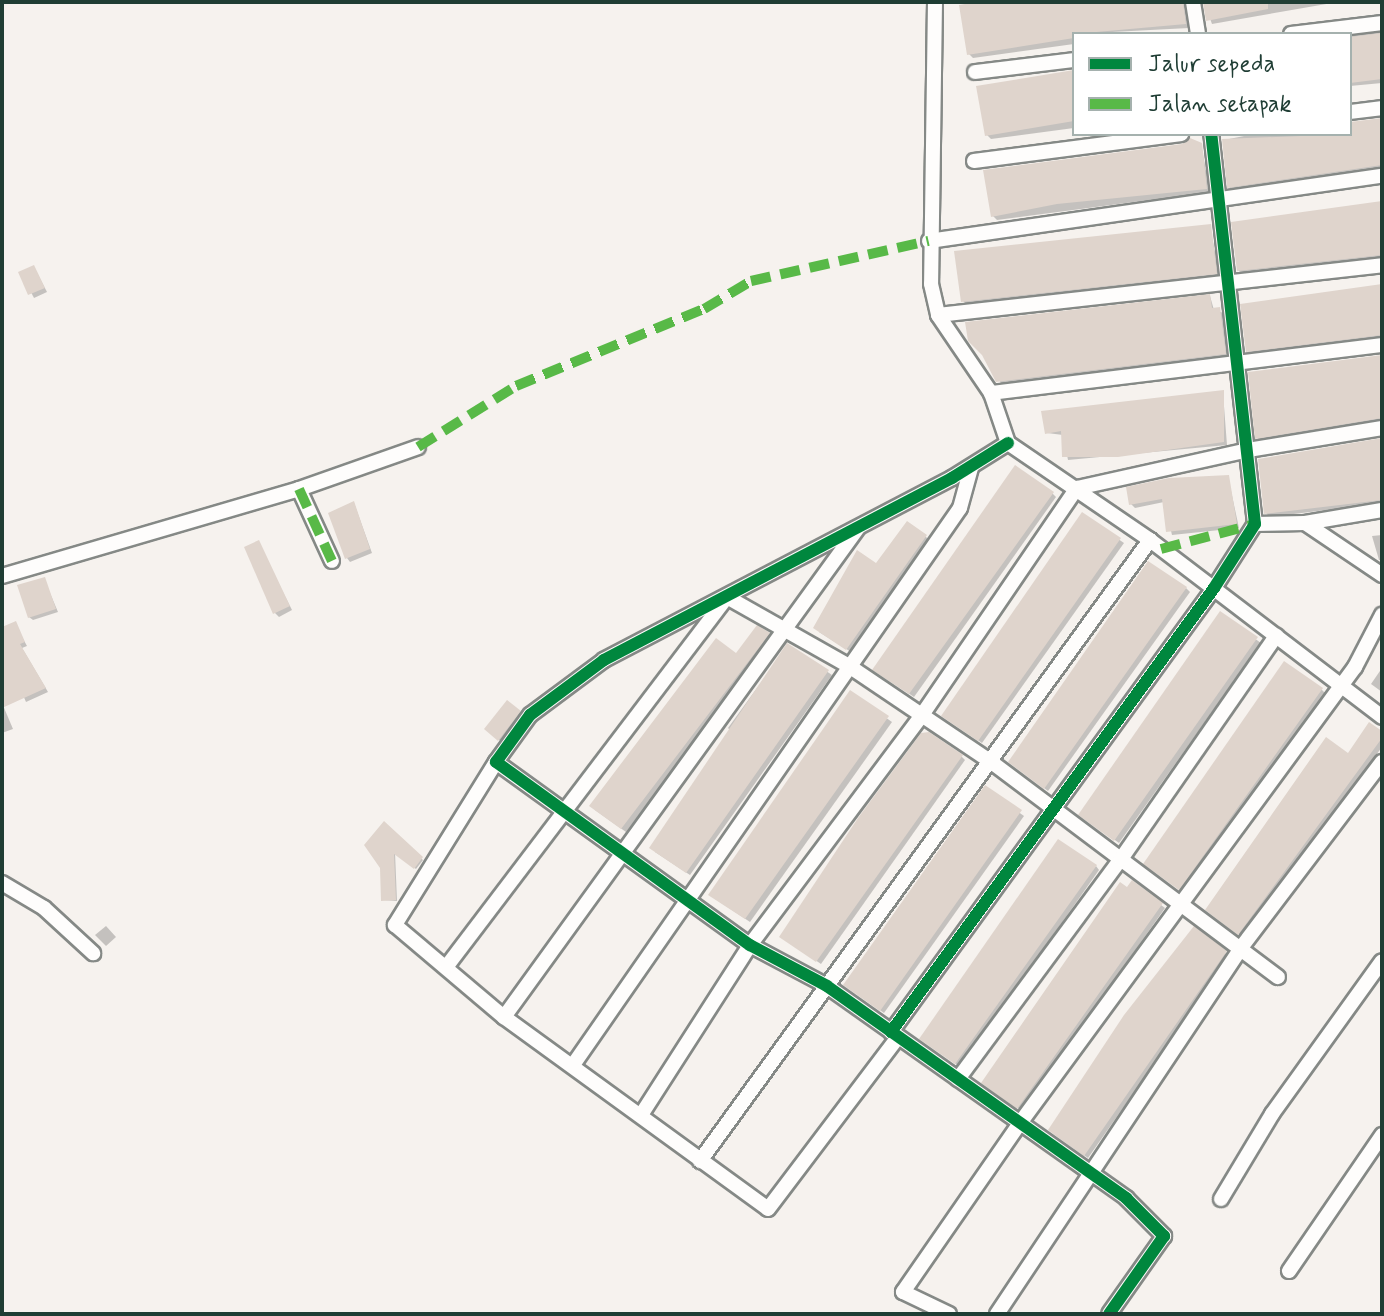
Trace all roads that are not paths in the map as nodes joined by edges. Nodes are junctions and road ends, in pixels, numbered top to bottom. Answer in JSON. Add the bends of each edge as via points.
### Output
{"nodes":[{"id":1,"x":935,"y":2,"type":"edge"},
{"id":2,"x":1193,"y":2,"type":"edge"},
{"id":3,"x":1382,"y":23,"type":"edge"},
{"id":4,"x":1198,"y":32,"type":"edge"},
{"id":5,"x":1308,"y":32,"type":"edge"},
{"id":6,"x":1072,"y":60,"type":"edge"},
{"id":7,"x":975,"y":72,"type":"dead end"},
{"id":8,"x":1382,"y":108,"type":"edge"},
{"id":9,"x":1352,"y":112,"type":"edge"},
{"id":10,"x":1166,"y":136,"type":"edge"},
{"id":11,"x":1211,"y":136,"type":"edge"},
{"id":12,"x":974,"y":161,"type":"dead end"},
{"id":13,"x":1382,"y":176,"type":"edge"},
{"id":14,"x":1217,"y":198,"type":"junction"},
{"id":15,"x":929,"y":241,"type":"junction"},
{"id":16,"x":1382,"y":265,"type":"edge"},
{"id":17,"x":1227,"y":284,"type":"junction"},
{"id":18,"x":938,"y":315,"type":"junction"},
{"id":19,"x":1382,"y":345,"type":"edge"},
{"id":20,"x":1237,"y":361,"type":"junction"},
{"id":21,"x":991,"y":393,"type":"junction"},
{"id":22,"x":1382,"y":428,"type":"edge"},
{"id":23,"x":1008,"y":443,"type":"junction"},
{"id":24,"x":418,"y":447,"type":"dead end"},
{"id":25,"x":1248,"y":450,"type":"junction"},
{"id":26,"x":971,"y":468,"type":"junction"},
{"id":27,"x":1077,"y":488,"type":"junction"},
{"id":28,"x":299,"y":489,"type":"junction"},
{"id":29,"x":1382,"y":510,"type":"edge"},
{"id":30,"x":862,"y":523,"type":"junction"},
{"id":31,"x":1305,"y":523,"type":"junction"},
{"id":32,"x":1255,"y":524,"type":"junction"},
{"id":33,"x":1150,"y":540,"type":"junction"},
{"id":34,"x":332,"y":561,"type":"dead end"},
{"id":35,"x":1382,"y":575,"type":"edge"},
{"id":36,"x":2,"y":576,"type":"edge"},
{"id":37,"x":1214,"y":588,"type":"junction"},
{"id":38,"x":727,"y":597,"type":"junction"},
{"id":39,"x":1382,"y":615,"type":"edge"},
{"id":40,"x":784,"y":629,"type":"junction"},
{"id":41,"x":1276,"y":636,"type":"junction"},
{"id":42,"x":849,"y":666,"type":"junction"},
{"id":43,"x":1341,"y":686,"type":"junction"},
{"id":44,"x":922,"y":715,"type":"junction"},
{"id":45,"x":1382,"y":717,"type":"edge"},
{"id":46,"x":990,"y":761,"type":"junction"},
{"id":47,"x":496,"y":762,"type":"junction"},
{"id":48,"x":1382,"y":762,"type":"edge"},
{"id":49,"x":1054,"y":810,"type":"junction"},
{"id":50,"x":564,"y":811,"type":"junction"},
{"id":51,"x":620,"y":852,"type":"junction"},
{"id":52,"x":1121,"y":859,"type":"junction"},
{"id":53,"x":2,"y":883,"type":"edge"},
{"id":54,"x":688,"y":900,"type":"junction"},
{"id":55,"x":1181,"y":904,"type":"junction"},
{"id":56,"x":750,"y":945,"type":"junction"},
{"id":57,"x":1240,"y":949,"type":"junction"},
{"id":58,"x":93,"y":953,"type":"dead end"},
{"id":59,"x":1382,"y":961,"type":"edge"},
{"id":60,"x":447,"y":966,"type":"junction"},
{"id":61,"x":1278,"y":977,"type":"dead end"},
{"id":62,"x":827,"y":986,"type":"junction"},
{"id":63,"x":504,"y":1017,"type":"junction"},
{"id":64,"x":895,"y":1034,"type":"junction"},
{"id":65,"x":573,"y":1065,"type":"junction"},
{"id":66,"x":958,"y":1079,"type":"junction"},
{"id":67,"x":641,"y":1115,"type":"junction"},
{"id":68,"x":1020,"y":1123,"type":"junction"},
{"id":69,"x":1382,"y":1135,"type":"edge"},
{"id":70,"x":700,"y":1161,"type":"junction"},
{"id":71,"x":1090,"y":1172,"type":"junction"},
{"id":72,"x":1221,"y":1199,"type":"dead end"},
{"id":73,"x":1289,"y":1271,"type":"dead end"},
{"id":74,"x":949,"y":1314,"type":"edge"},
{"id":75,"x":997,"y":1314,"type":"edge"},
{"id":76,"x":1109,"y":1314,"type":"edge"}],
"edges":[{"from":1,"to":15,"type":"street"},
{"from":2,"to":4,"type":"street"},
{"from":3,"to":5,"type":"street"},
{"from":6,"to":7,"type":"street"},
{"from":8,"to":9,"type":"street"},
{"from":10,"to":12,"type":"street"},
{"from":11,"to":14,"type":"street"},
{"from":13,"to":14,"type":"street"},
{"from":14,"to":15,"type":"street"},
{"from":14,"to":17,"type":"street"},
{"from":15,"to":18,"type":"street"},
{"from":16,"to":17,"type":"street"},
{"from":17,"to":18,"type":"street"},
{"from":17,"to":20,"type":"street"},
{"from":18,"to":21,"type":"street"},
{"from":19,"to":20,"type":"street"},
{"from":20,"to":21,"type":"street"},
{"from":20,"to":25,"type":"street"},
{"from":21,"to":23,"type":"street"},
{"from":22,"to":25,"type":"street"},
{"from":23,"to":26,"type":"street"},
{"from":23,"to":27,"type":"street"},
{"from":24,"to":28,"type":"street"},
{"from":25,"to":27,"type":"street"},
{"from":25,"to":32,"type":"street"},
{"from":26,"to":30,"type":"street"},
{"from":26,"to":42,"type":"street","via":[[963,502]]},
{"from":27,"to":33,"type":"street"},
{"from":27,"to":44,"type":"street"},
{"from":28,"to":34,"type":"street"},
{"from":28,"to":36,"type":"street"},
{"from":29,"to":31,"type":"street"},
{"from":30,"to":38,"type":"street"},
{"from":30,"to":40,"type":"street"},
{"from":31,"to":32,"type":"street"},
{"from":31,"to":35,"type":"street"},
{"from":32,"to":37,"type":"street"},
{"from":33,"to":37,"type":"street"},
{"from":33,"to":46,"type":"street"},
{"from":37,"to":41,"type":"street"},
{"from":37,"to":49,"type":"street"},
{"from":38,"to":40,"type":"street"},
{"from":38,"to":47,"type":"street","via":[[604,660],[530,715]]},
{"from":38,"to":50,"type":"street"},
{"from":39,"to":43,"type":"street"},
{"from":40,"to":42,"type":"street"},
{"from":40,"to":51,"type":"street"},
{"from":41,"to":43,"type":"street"},
{"from":41,"to":52,"type":"street"},
{"from":42,"to":44,"type":"street"},
{"from":42,"to":54,"type":"street"},
{"from":43,"to":45,"type":"street"},
{"from":43,"to":55,"type":"street"},
{"from":44,"to":46,"type":"street"},
{"from":44,"to":56,"type":"street"},
{"from":46,"to":49,"type":"street"},
{"from":46,"to":62,"type":"street"},
{"from":47,"to":50,"type":"street"},
{"from":47,"to":60,"type":"street","via":[[395,925]]},
{"from":48,"to":57,"type":"street"},
{"from":49,"to":52,"type":"street"},
{"from":49,"to":64,"type":"street"},
{"from":50,"to":51,"type":"street"},
{"from":50,"to":60,"type":"street"},
{"from":51,"to":54,"type":"street"},
{"from":51,"to":63,"type":"street"},
{"from":52,"to":55,"type":"street"},
{"from":52,"to":66,"type":"street"},
{"from":53,"to":58,"type":"street","via":[[44,908]]},
{"from":54,"to":56,"type":"street"},
{"from":54,"to":65,"type":"street"},
{"from":55,"to":57,"type":"street"},
{"from":55,"to":68,"type":"street"},
{"from":56,"to":62,"type":"street"},
{"from":56,"to":67,"type":"street"},
{"from":57,"to":61,"type":"street"},
{"from":57,"to":71,"type":"street"},
{"from":59,"to":72,"type":"street","via":[[1272,1114]]},
{"from":60,"to":63,"type":"street"},
{"from":62,"to":64,"type":"street"},
{"from":62,"to":70,"type":"street"},
{"from":63,"to":65,"type":"street"},
{"from":64,"to":66,"type":"street"},
{"from":64,"to":70,"type":"street","via":[[768,1209]]},
{"from":65,"to":67,"type":"street"},
{"from":66,"to":68,"type":"street"},
{"from":67,"to":70,"type":"street"},
{"from":68,"to":71,"type":"street"},
{"from":68,"to":74,"type":"street","via":[[903,1292]]},
{"from":69,"to":73,"type":"street"},
{"from":71,"to":75,"type":"street"},
{"from":71,"to":76,"type":"street","via":[[1164,1236]]}]}
